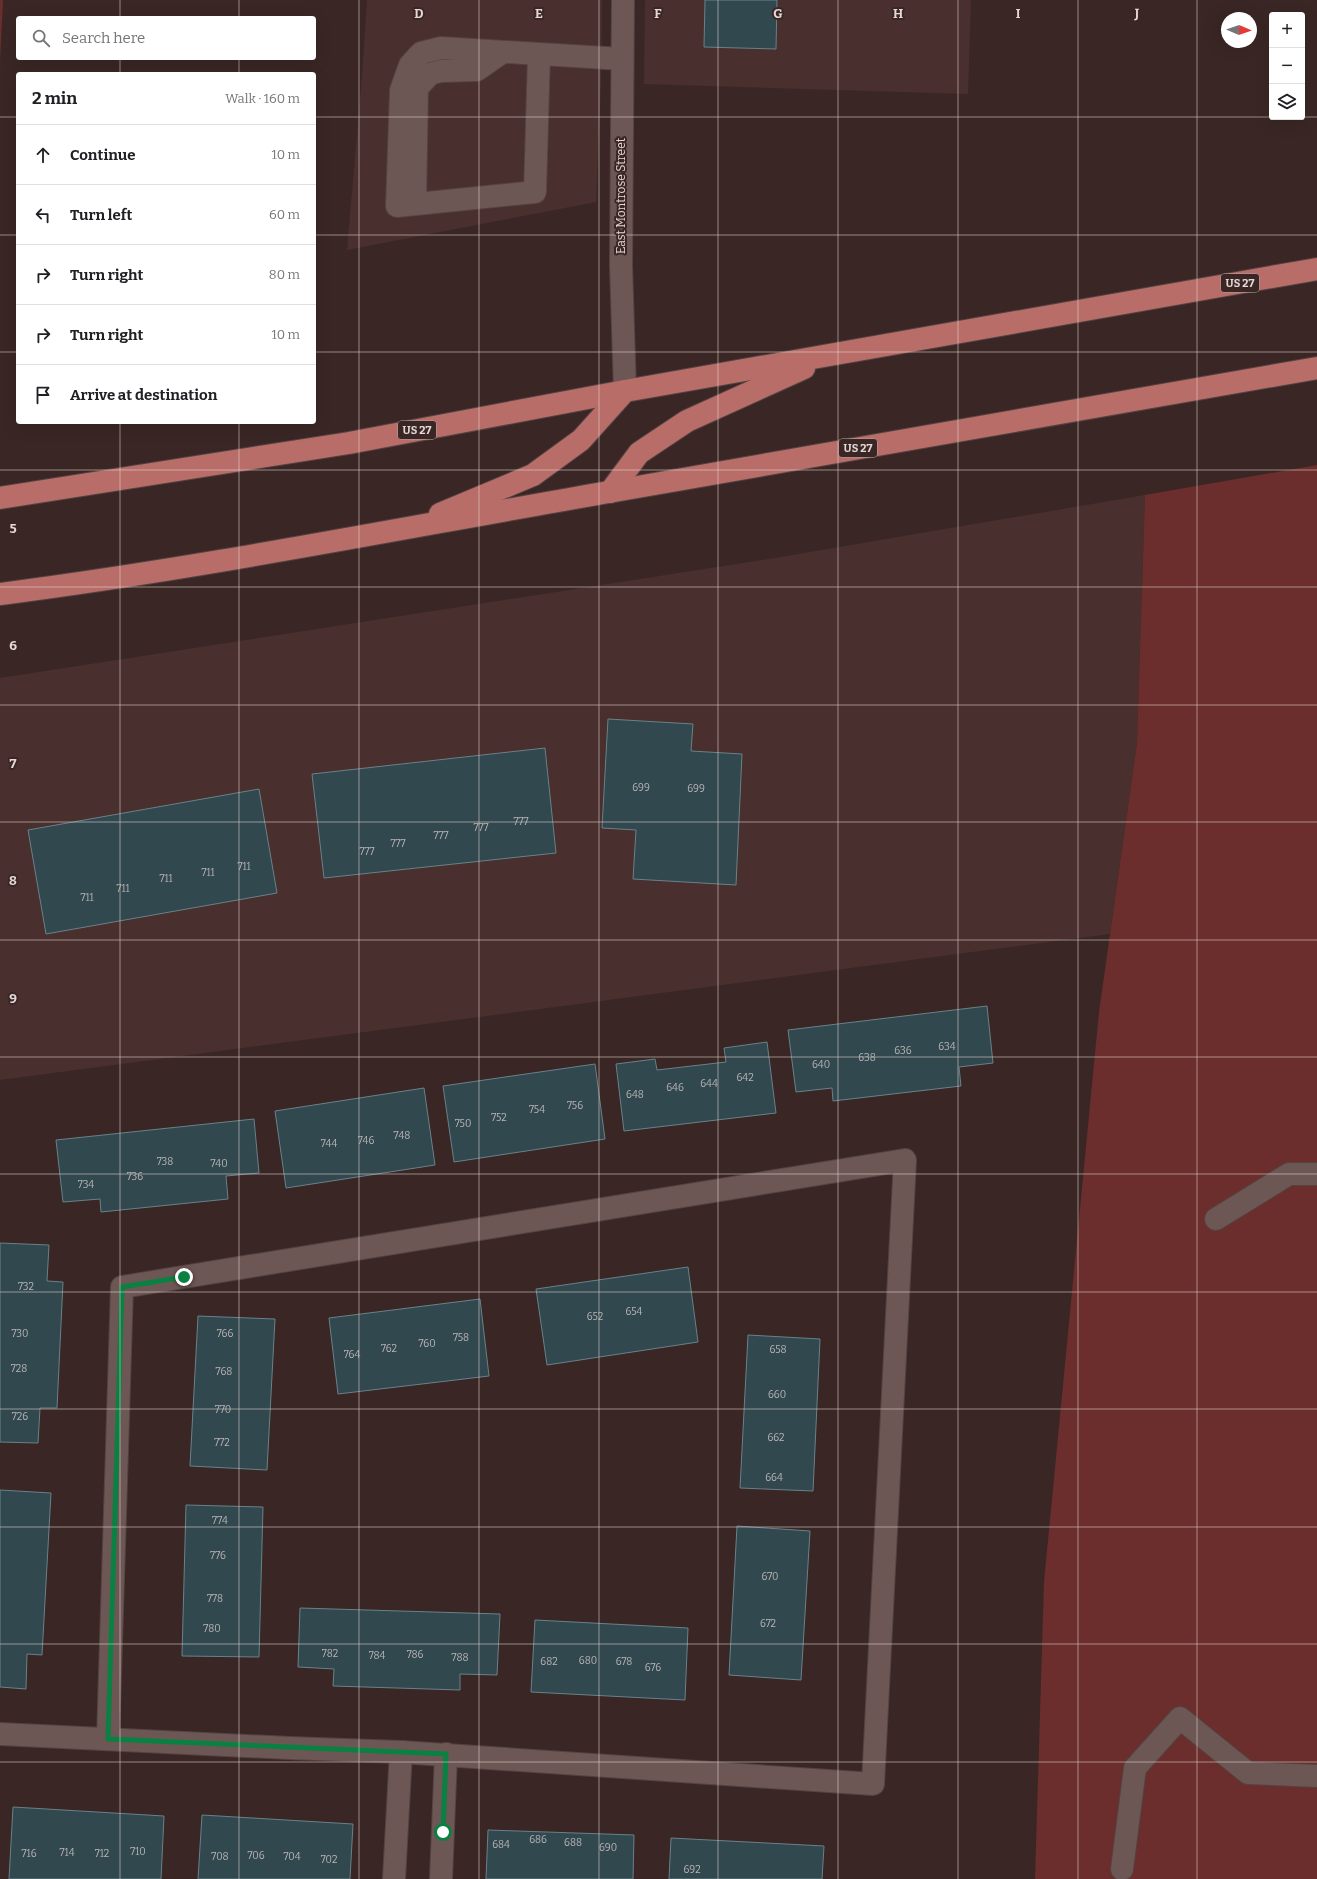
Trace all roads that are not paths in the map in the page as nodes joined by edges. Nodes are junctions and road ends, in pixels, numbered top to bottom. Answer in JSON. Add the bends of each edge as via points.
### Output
{"nodes":[{"id":1,"x":623,"y":0,"type":"edge"},
{"id":2,"x":539,"y":54,"type":"junction"},
{"id":3,"x":622,"y":59,"type":"junction"},
{"id":4,"x":1317,"y":269,"type":"edge"},
{"id":5,"x":833,"y":355,"type":"junction"},
{"id":6,"x":1317,"y":368,"type":"edge"},
{"id":7,"x":625,"y":391,"type":"junction"},
{"id":8,"x":610,"y":492,"type":"junction"},
{"id":9,"x":0,"y":498,"type":"edge"},
{"id":10,"x":400,"y":531,"type":"junction"},
{"id":11,"x":0,"y":594,"type":"edge"},
{"id":12,"x":1317,"y":1174,"type":"edge"},
{"id":13,"x":1216,"y":1219,"type":"dead end"},
{"id":14,"x":0,"y":1734,"type":"edge"},
{"id":15,"x":108,"y":1739,"type":"junction"},
{"id":16,"x":401,"y":1752,"type":"junction"},
{"id":17,"x":446,"y":1754,"type":"junction"},
{"id":18,"x":1317,"y":1776,"type":"edge"},
{"id":19,"x":1122,"y":1868,"type":"dead end"},
{"id":20,"x":394,"y":1879,"type":"edge"},
{"id":21,"x":440,"y":1879,"type":"edge"}],
"edges":[{"from":1,"to":3,"type":"street","name":"East Montrose Street"},
{"from":2,"to":2,"type":"street","via":[[535,192],[397,206],[401,90],[410,65],[421,53],[441,48]]},
{"from":2,"to":3,"type":"street"},
{"from":3,"to":7,"type":"street","name":"East Montrose Street","via":[[621,265]]},
{"from":4,"to":5,"type":"highway","number":"US 27"},
{"from":5,"to":7,"type":"highway","number":"US 27"},
{"from":5,"to":8,"type":"highway","via":[[687,421],[639,453]]},
{"from":6,"to":8,"type":"highway","number":"US 27"},
{"from":7,"to":9,"type":"highway","number":"US 27","via":[[349,443]]},
{"from":7,"to":10,"type":"highway","via":[[581,440],[533,475]]},
{"from":8,"to":10,"type":"highway","number":"US 27"},
{"from":10,"to":11,"type":"highway","number":"US 27","via":[[64,586]]},
{"from":12,"to":13,"type":"street","via":[[1289,1174]]},
{"from":14,"to":15,"type":"street"},
{"from":15,"to":16,"type":"street"},
{"from":15,"to":17,"type":"street","via":[[122,1287],[905,1160],[873,1784]]},
{"from":16,"to":17,"type":"street"},
{"from":16,"to":20,"type":"street"},
{"from":17,"to":21,"type":"street"},
{"from":18,"to":19,"type":"street","via":[[1248,1773],[1180,1718],[1135,1768]]}]}
